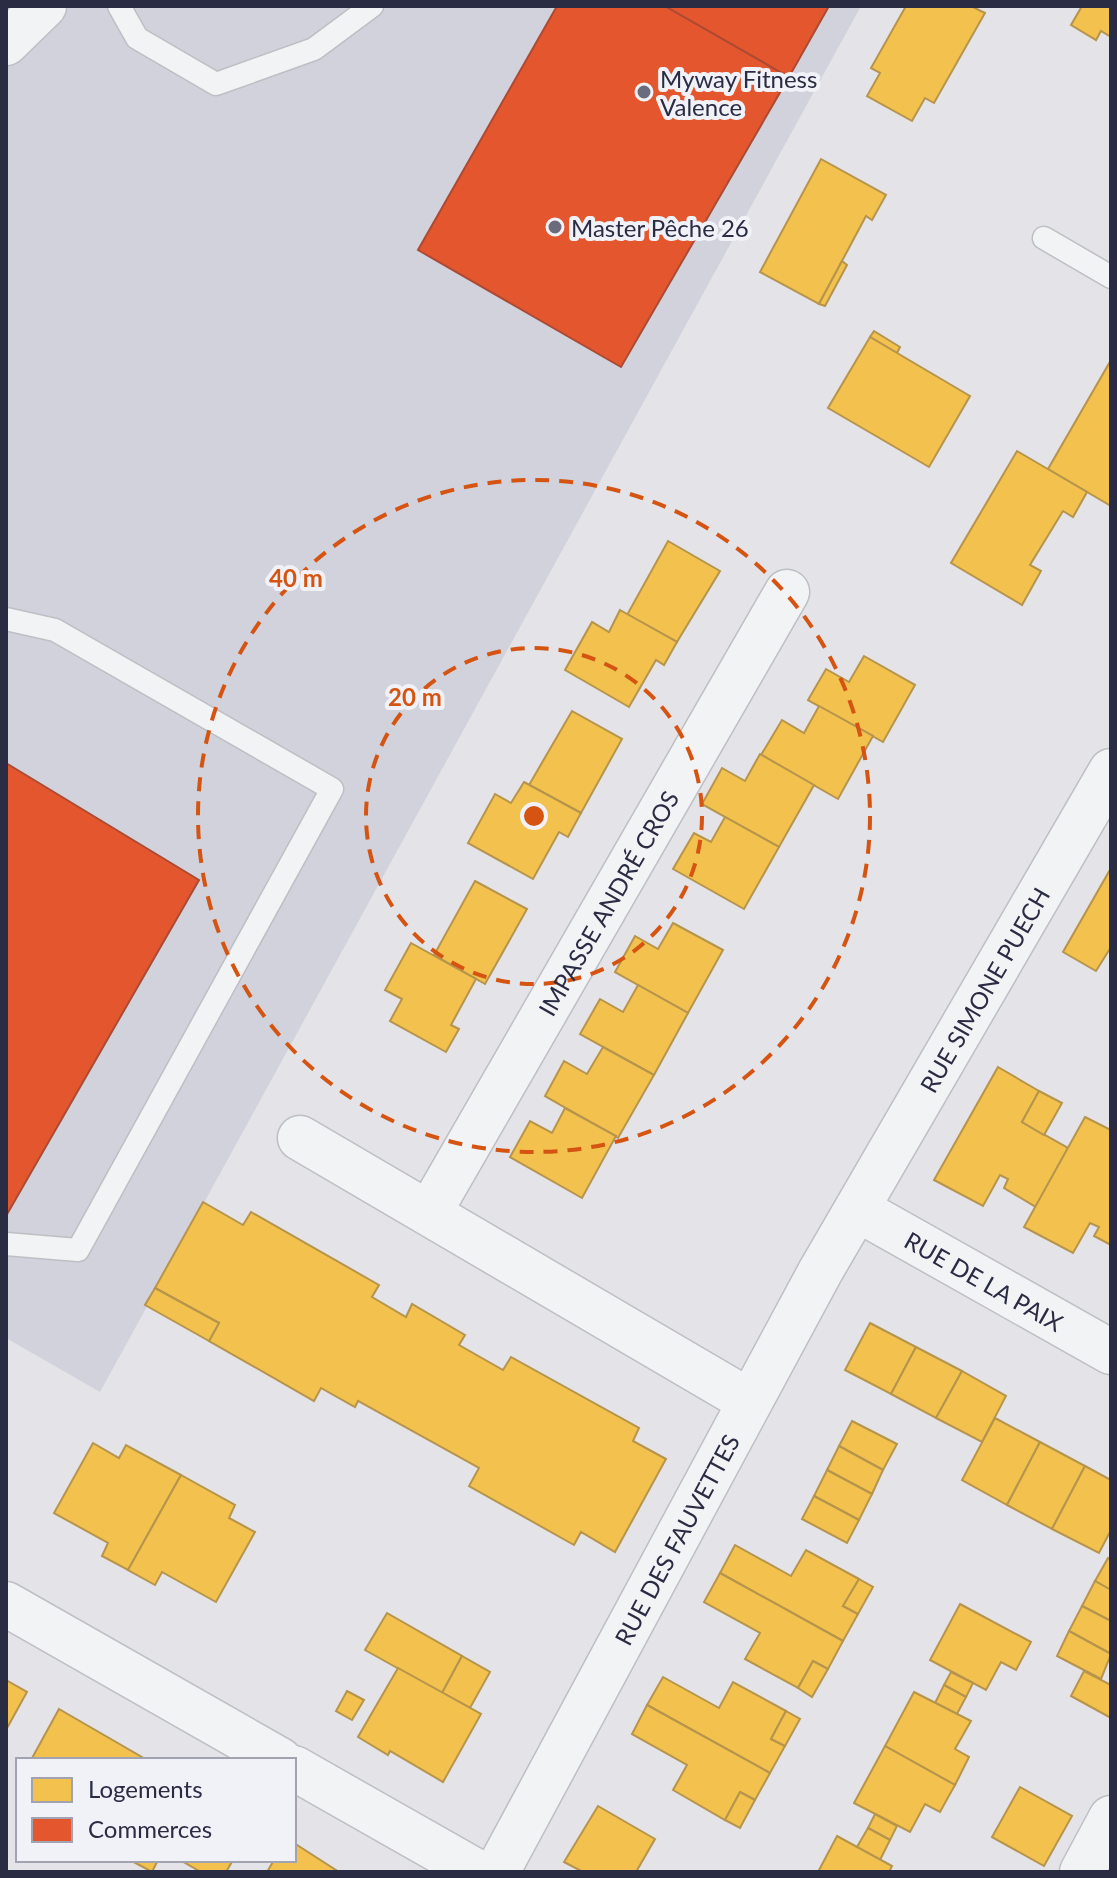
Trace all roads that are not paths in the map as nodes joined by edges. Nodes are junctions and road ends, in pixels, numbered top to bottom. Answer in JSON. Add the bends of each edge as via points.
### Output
{"nodes":[{"id":1,"x":44,"y":6,"type":"edge"},
{"id":2,"x":119,"y":6,"type":"edge"},
{"id":3,"x":372,"y":6,"type":"edge"},
{"id":4,"x":6,"y":43,"type":"edge"},
{"id":5,"x":1044,"y":238,"type":"dead end"},
{"id":6,"x":1111,"y":277,"type":"edge"},
{"id":7,"x":787,"y":592,"type":"dead end"},
{"id":8,"x":6,"y":619,"type":"edge"},
{"id":9,"x":1111,"y":771,"type":"edge"},
{"id":10,"x":300,"y":1138,"type":"dead end"},
{"id":11,"x":857,"y":1209,"type":"junction"},
{"id":12,"x":429,"y":1213,"type":"junction"},
{"id":13,"x":6,"y":1244,"type":"edge"},
{"id":14,"x":1111,"y":1352,"type":"edge"},
{"id":15,"x":749,"y":1401,"type":"junction"},
{"id":16,"x":6,"y":1604,"type":"edge"},
{"id":17,"x":276,"y":1758,"type":"edge"},
{"id":18,"x":296,"y":1769,"type":"edge"},
{"id":19,"x":1111,"y":1818,"type":"edge"},
{"id":20,"x":477,"y":1872,"type":"edge"},
{"id":21,"x":497,"y":1872,"type":"edge"},
{"id":22,"x":1082,"y":1872,"type":"edge"}],
"edges":[{"from":1,"to":4,"type":"street"},
{"from":2,"to":3,"type":"lane","via":[[137,38],[216,84],[314,49]]},
{"from":5,"to":6,"type":"lane"},
{"from":7,"to":12,"type":"street","name":"IMPASSE ANDRÉ CROS"},
{"from":8,"to":13,"type":"lane","via":[[55,630],[332,789],[78,1250]]},
{"from":9,"to":11,"type":"street","name":"RUE SIMONE PUECH"},
{"from":10,"to":12,"type":"street"},
{"from":11,"to":14,"type":"street","name":"RUE DE LA PAIX"},
{"from":11,"to":15,"type":"street","name":"RUE DES FAUVETTES"},
{"from":12,"to":15,"type":"street"},
{"from":15,"to":21,"type":"street","name":"RUE DES FAUVETTES"},
{"from":16,"to":17,"type":"street"},
{"from":18,"to":20,"type":"street"},
{"from":19,"to":22,"type":"street"}]}
